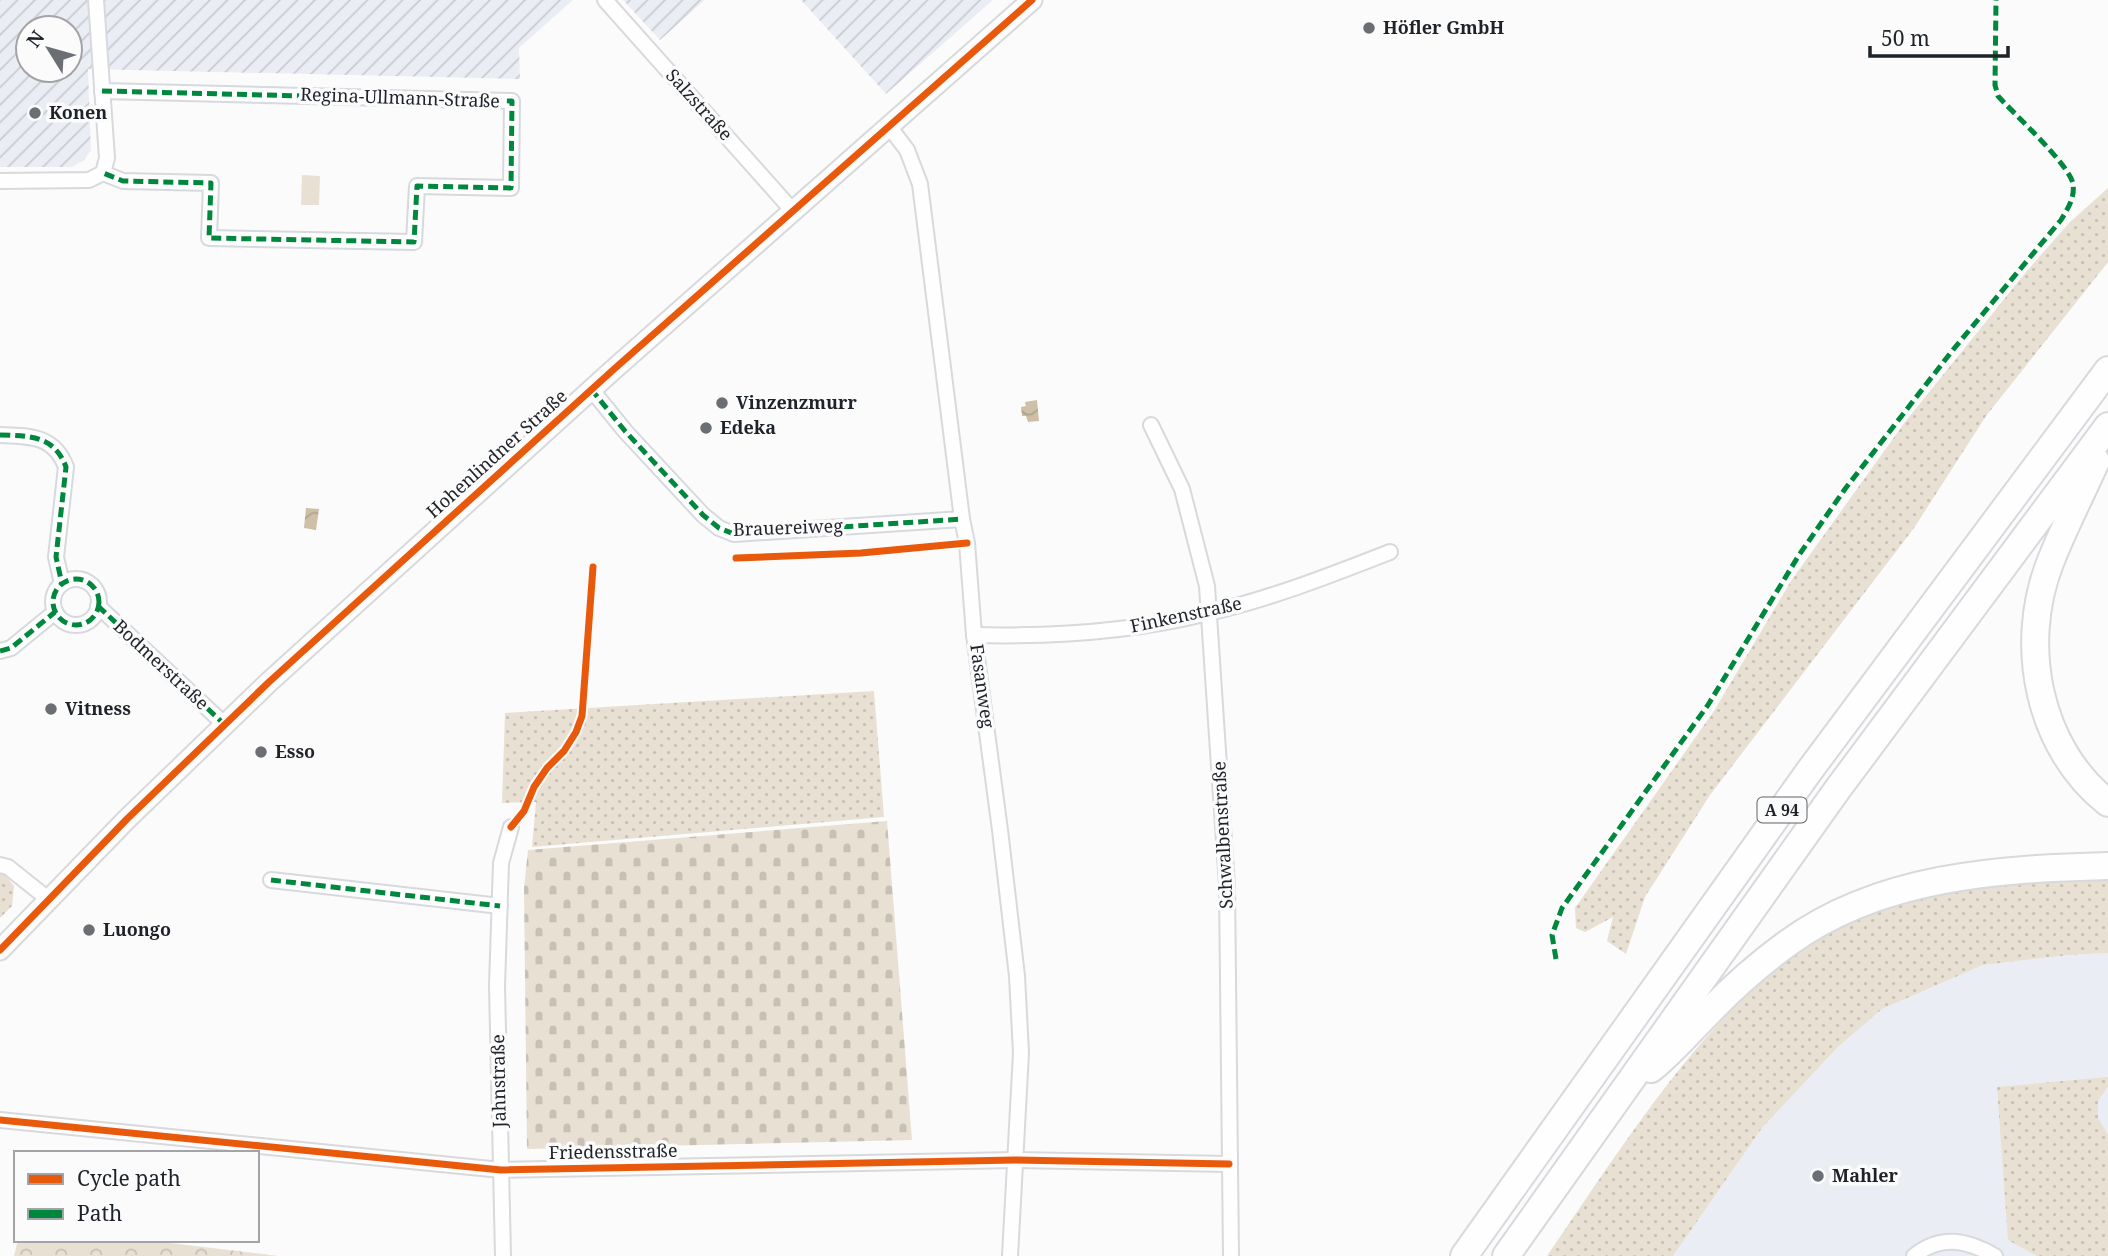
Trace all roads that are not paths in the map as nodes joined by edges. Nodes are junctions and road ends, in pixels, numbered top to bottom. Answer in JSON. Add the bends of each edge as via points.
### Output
{"nodes":[{"id":1,"x":96,"y":0,"type":"edge"},
{"id":2,"x":605,"y":0,"type":"edge"},
{"id":3,"x":1032,"y":0,"type":"edge"},
{"id":4,"x":102,"y":90,"type":"junction"},
{"id":5,"x":888,"y":125,"type":"junction"},
{"id":6,"x":103,"y":173,"type":"junction"},
{"id":7,"x":0,"y":181,"type":"edge"},
{"id":8,"x":792,"y":210,"type":"junction"},
{"id":9,"x":2108,"y":370,"type":"edge"},
{"id":10,"x":592,"y":389,"type":"junction"},
{"id":11,"x":1151,"y":425,"type":"dead end"},
{"id":12,"x":2108,"y":426,"type":"edge"},
{"id":13,"x":2108,"y":434,"type":"edge"},
{"id":14,"x":0,"y":435,"type":"edge"},
{"id":15,"x":962,"y":519,"type":"junction"},
{"id":16,"x":1390,"y":552,"type":"dead end"},
{"id":17,"x":62,"y":584,"type":"junction"},
{"id":18,"x":98,"y":606,"type":"junction"},
{"id":19,"x":55,"y":612,"type":"junction"},
{"id":20,"x":1208,"y":613,"type":"junction"},
{"id":21,"x":974,"y":635,"type":"junction"},
{"id":22,"x":0,"y":651,"type":"edge"},
{"id":23,"x":224,"y":724,"type":"junction"},
{"id":24,"x":2108,"y":803,"type":"edge"},
{"id":25,"x":511,"y":827,"type":"dead end"},
{"id":26,"x":0,"y":865,"type":"edge"},
{"id":27,"x":2108,"y":866,"type":"edge"},
{"id":28,"x":271,"y":880,"type":"dead end"},
{"id":29,"x":48,"y":899,"type":"junction"},
{"id":30,"x":500,"y":905,"type":"junction"},
{"id":31,"x":0,"y":950,"type":"edge"},
{"id":32,"x":1620,"y":1095,"type":"junction"},
{"id":33,"x":0,"y":1120,"type":"edge"},
{"id":34,"x":1015,"y":1160,"type":"junction"},
{"id":35,"x":1229,"y":1164,"type":"junction"},
{"id":36,"x":501,"y":1170,"type":"junction"},
{"id":37,"x":503,"y":1256,"type":"edge"},
{"id":38,"x":1010,"y":1256,"type":"edge"},
{"id":39,"x":1231,"y":1256,"type":"edge"},
{"id":40,"x":1464,"y":1256,"type":"edge"},
{"id":41,"x":1506,"y":1256,"type":"edge"},
{"id":42,"x":1914,"y":1256,"type":"edge"},
{"id":43,"x":1995,"y":1256,"type":"edge"}],
"edges":[{"from":1,"to":4,"type":"street"},
{"from":2,"to":8,"type":"street","name":"Salzstraße"},
{"from":3,"to":5,"type":"street","name":"Hohenlindner Straße"},
{"from":4,"to":6,"type":"street","via":[[107,158]]},
{"from":4,"to":6,"type":"street","name":"Regina-Ullmann-Straße","via":[[512,101],[511,188],[417,186],[414,242],[209,238],[211,183],[123,181]]},
{"from":5,"to":8,"type":"street","name":"Hohenlindner Straße"},
{"from":5,"to":15,"type":"street","name":"Fasanweg","via":[[907,150],[920,184]]},
{"from":6,"to":7,"type":"street","name":"Regina-Ullmann-Straße","via":[[89,180]]},
{"from":8,"to":10,"type":"street","name":"Hohenlindner Straße"},
{"from":9,"to":40,"type":"highway","number":"A 94","via":[[1810,770]]},
{"from":10,"to":15,"type":"street","name":"Brauereiweg","via":[[703,515],[734,534]]},
{"from":10,"to":23,"type":"street","name":"Hohenlindner Straße"},
{"from":11,"to":20,"type":"street","name":"Schwalbenstraße","via":[[1182,488],[1207,586]]},
{"from":12,"to":32,"type":"highway","number":"A 94","via":[[1837,790]]},
{"from":13,"to":24,"type":"highway","via":[[2049,565],[2039,598],[2035,658],[2039,688],[2055,735],[2077,771]]},
{"from":14,"to":17,"type":"street","via":[[37,437],[61,454],[66,467],[56,557]]},
{"from":15,"to":21,"type":"street","name":"Fasanweg"},
{"from":16,"to":20,"type":"street","name":"Finkenstraße","via":[[1306,584]]},
{"from":17,"to":18,"type":"street","name":"Bodmerstraße","via":[[84,581],[95,591]]},
{"from":17,"to":19,"type":"street","via":[[53,598]]},
{"from":18,"to":19,"type":"street","name":"Bodmerstraße","via":[[92,618],[78,625],[64,622]]},
{"from":18,"to":23,"type":"street","name":"Bodmerstraße"},
{"from":19,"to":22,"type":"street","via":[[11,649]]},
{"from":20,"to":21,"type":"street","name":"Finkenstraße","via":[[1120,629]]},
{"from":20,"to":35,"type":"street","name":"Schwalbenstraße","via":[[1227,886]]},
{"from":21,"to":34,"type":"street","name":"Fasanweg","via":[[1017,976],[1021,1053]]},
{"from":23,"to":29,"type":"street","name":"Hohenlindner Straße"},
{"from":25,"to":30,"type":"street","name":"Jahnstraße","via":[[501,863]]},
{"from":26,"to":29,"type":"street"},
{"from":27,"to":32,"type":"highway","via":[[1971,875],[1909,887],[1847,909],[1771,957]]},
{"from":28,"to":30,"type":"street"},
{"from":29,"to":31,"type":"street","name":"Hohenlindner Straße"},
{"from":30,"to":36,"type":"street","name":"Jahnstraße"},
{"from":32,"to":41,"type":"highway","number":"A 94"},
{"from":33,"to":36,"type":"street","name":"Friedensstraße"},
{"from":34,"to":35,"type":"street","name":"Friedensstraße"},
{"from":34,"to":36,"type":"street","name":"Friedensstraße"},
{"from":34,"to":38,"type":"street","name":"Fasanweg"},
{"from":35,"to":39,"type":"street","name":"Schwalbenstraße"},
{"from":36,"to":37,"type":"street","name":"Jahnstraße"},
{"from":42,"to":43,"type":"street","via":[[1947,1241]]}]}
